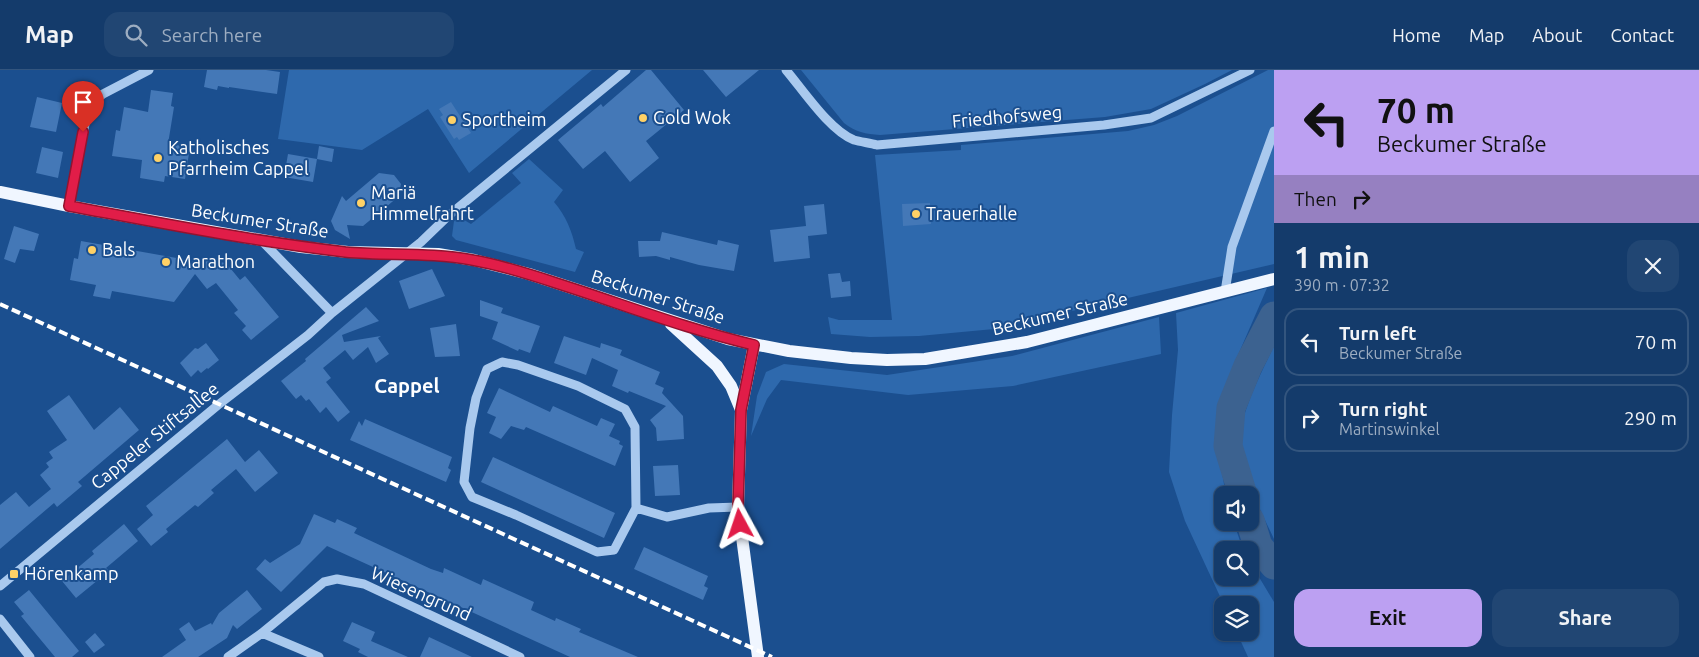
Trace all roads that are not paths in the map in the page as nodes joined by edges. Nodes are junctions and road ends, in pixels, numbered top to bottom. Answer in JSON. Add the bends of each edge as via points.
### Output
{"nodes":[{"id":1,"x":149,"y":70,"type":"edge"},
{"id":2,"x":626,"y":70,"type":"edge"},
{"id":3,"x":786,"y":70,"type":"edge"},
{"id":4,"x":1250,"y":70,"type":"edge"},
{"id":5,"x":1274,"y":131,"type":"edge"},
{"id":6,"x":0,"y":192,"type":"edge"},
{"id":7,"x":69,"y":206,"type":"junction"},
{"id":8,"x":261,"y":240,"type":"junction"},
{"id":9,"x":407,"y":253,"type":"junction"},
{"id":10,"x":1274,"y":279,"type":"edge"},
{"id":11,"x":1225,"y":291,"type":"junction"},
{"id":12,"x":332,"y":313,"type":"junction"},
{"id":13,"x":668,"y":320,"type":"junction"},
{"id":14,"x":754,"y":345,"type":"junction"},
{"id":15,"x":741,"y":410,"type":"junction"},
{"id":16,"x":738,"y":507,"type":"junction"},
{"id":17,"x":636,"y":508,"type":"junction"},
{"id":18,"x":0,"y":586,"type":"edge"},
{"id":19,"x":0,"y":619,"type":"edge"},
{"id":20,"x":262,"y":633,"type":"junction"},
{"id":21,"x":30,"y":657,"type":"edge"},
{"id":22,"x":228,"y":657,"type":"edge"},
{"id":23,"x":319,"y":657,"type":"edge"},
{"id":24,"x":520,"y":657,"type":"edge"},
{"id":25,"x":758,"y":657,"type":"edge"}],
"edges":[{"from":1,"to":7,"type":"street","via":[[92,102]]},
{"from":2,"to":9,"type":"street","name":"Cappeler Stiftsallee"},
{"from":3,"to":4,"type":"street","name":"Friedhofsweg","via":[[838,131],[854,140],[877,144],[1104,125],[1151,118]]},
{"from":5,"to":11,"type":"street","via":[[1232,247]]},
{"from":6,"to":7,"type":"main road","name":"Beckumer Straße"},
{"from":7,"to":8,"type":"main road","name":"Beckumer Straße"},
{"from":8,"to":9,"type":"main road","name":"Beckumer Straße","via":[[348,252]]},
{"from":8,"to":12,"type":"street"},
{"from":9,"to":12,"type":"street","name":"Cappeler Stiftsallee"},
{"from":9,"to":13,"type":"main road","name":"Beckumer Straße","via":[[474,260],[529,274]]},
{"from":10,"to":11,"type":"main road","name":"Beckumer Straße"},
{"from":11,"to":14,"type":"main road","name":"Beckumer Straße","via":[[1027,342],[924,359],[851,358]]},
{"from":12,"to":18,"type":"street","name":"Cappeler Stiftsallee"},
{"from":13,"to":14,"type":"main road","name":"Beckumer Straße"},
{"from":13,"to":15,"type":"main road","via":[[716,366],[731,386]]},
{"from":14,"to":15,"type":"main road"},
{"from":15,"to":16,"type":"main road"},
{"from":16,"to":17,"type":"street","via":[[709,508],[667,517]]},
{"from":16,"to":25,"type":"main road"},
{"from":17,"to":17,"type":"street","via":[[614,550],[597,552],[472,497],[464,482],[470,428],[476,398],[487,369],[502,362],[518,365],[578,386],[625,410],[635,427]]},
{"from":19,"to":21,"type":"street"},
{"from":20,"to":22,"type":"street","name":"Wiesengrund"},
{"from":20,"to":23,"type":"street"},
{"from":20,"to":24,"type":"street","name":"Wiesengrund","via":[[324,582],[337,579],[364,584]]}]}
